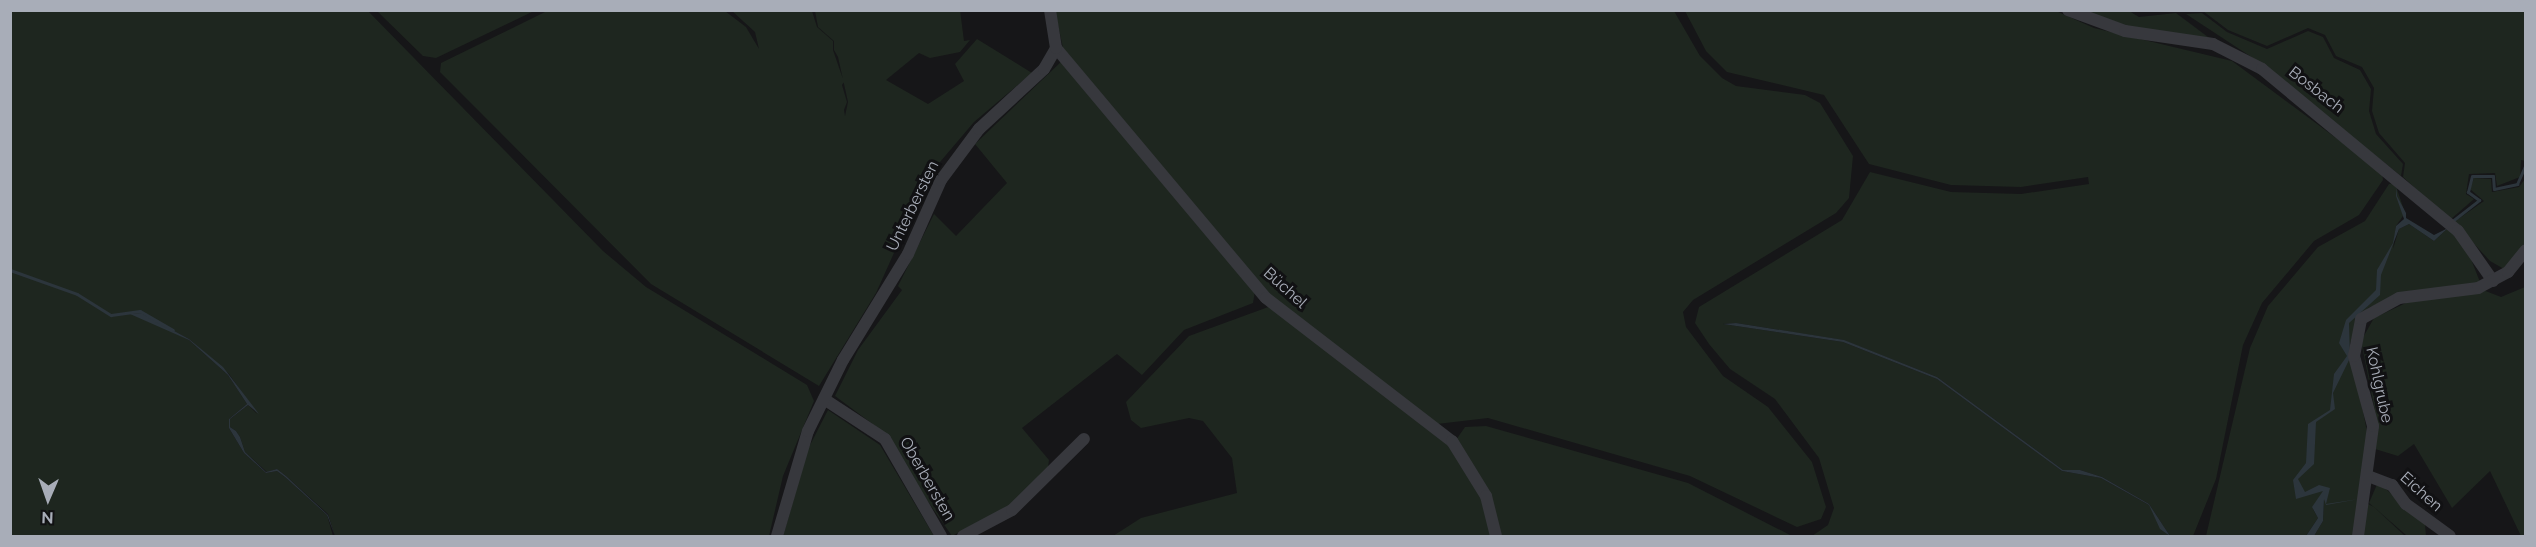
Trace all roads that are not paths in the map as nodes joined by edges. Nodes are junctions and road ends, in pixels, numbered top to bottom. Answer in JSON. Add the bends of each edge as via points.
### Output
{"nodes":[{"id":1,"x":1050,"y":10,"type":"edge"},
{"id":2,"x":2068,"y":10,"type":"edge"},
{"id":3,"x":1056,"y":48,"type":"junction"},
{"id":4,"x":2526,"y":250,"type":"edge"},
{"id":5,"x":2493,"y":281,"type":"junction"},
{"id":6,"x":824,"y":399,"type":"junction"},
{"id":7,"x":1084,"y":439,"type":"dead end"},
{"id":8,"x":2368,"y":476,"type":"junction"},
{"id":9,"x":2434,"y":532,"type":"edge"},
{"id":10,"x":777,"y":537,"type":"edge"},
{"id":11,"x":941,"y":537,"type":"edge"},
{"id":12,"x":963,"y":537,"type":"edge"},
{"id":13,"x":1496,"y":537,"type":"edge"},
{"id":14,"x":2358,"y":537,"type":"edge"},
{"id":15,"x":2450,"y":537,"type":"edge"}],
"edges":[{"from":1,"to":3,"type":"street"},
{"from":2,"to":5,"type":"street","name":"Bosbach","via":[[2125,31],[2178,37],[2237,54],[2343,133],[2449,224]]},
{"from":3,"to":6,"type":"street","name":"Unterbersten","via":[[1044,69],[959,152],[893,282]]},
{"from":3,"to":13,"type":"street","name":"Büchel","via":[[1266,298],[1452,441],[1486,496]]},
{"from":4,"to":5,"type":"street","name":"Kohlgrube"},
{"from":5,"to":8,"type":"street","name":"Kohlgrube","via":[[2460,292],[2399,298],[2361,319],[2353,342],[2372,416]]},
{"from":6,"to":10,"type":"street","name":"Unterbersten","via":[[798,457]]},
{"from":6,"to":11,"type":"street","name":"Oberbersten","via":[[885,439]]},
{"from":7,"to":12,"type":"street","name":"Oberbersten","via":[[1012,510]]},
{"from":8,"to":9,"type":"street","name":"Eichen","via":[[2392,485]]},
{"from":8,"to":14,"type":"street","name":"Kohlgrube"},
{"from":9,"to":15,"type":"street","name":"Eichen"}]}
